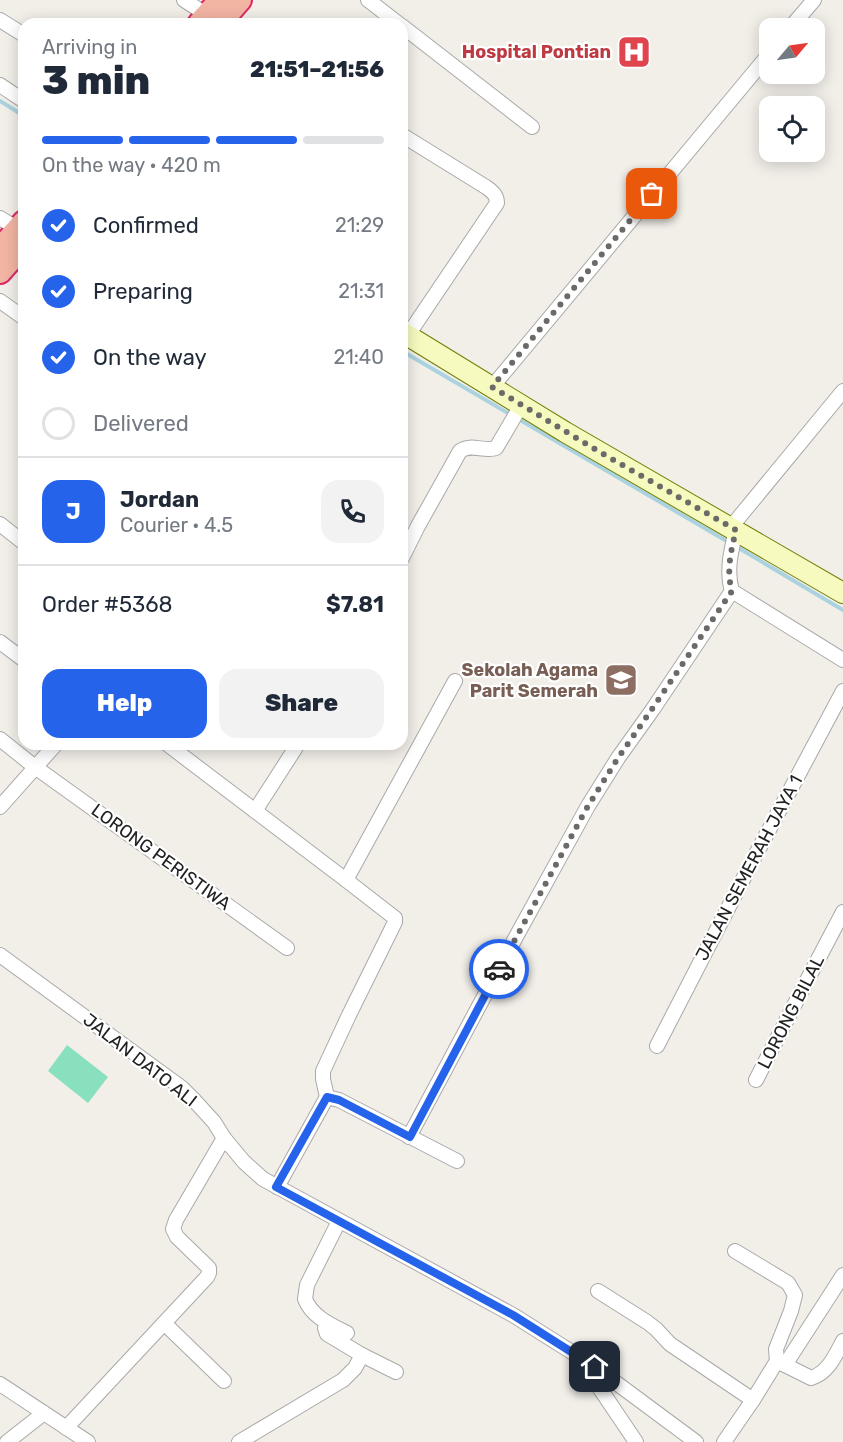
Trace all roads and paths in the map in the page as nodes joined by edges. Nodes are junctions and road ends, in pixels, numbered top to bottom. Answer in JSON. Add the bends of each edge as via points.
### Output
{"nodes":[{"id":1,"x":184,"y":0,"type":"edge"},
{"id":2,"x":240,"y":0,"type":"edge"},
{"id":3,"x":368,"y":0,"type":"edge"},
{"id":4,"x":814,"y":0,"type":"edge"},
{"id":5,"x":214,"y":18,"type":"edge"},
{"id":6,"x":391,"y":18,"type":"edge"},
{"id":7,"x":799,"y":18,"type":"edge"},
{"id":8,"x":0,"y":20,"type":"edge"},
{"id":9,"x":18,"y":31,"type":"edge"},
{"id":10,"x":408,"y":31,"type":"edge"},
{"id":11,"x":759,"y":66,"type":"edge"},
{"id":12,"x":0,"y":85,"type":"edge"},
{"id":13,"x":18,"y":97,"type":"edge"},
{"id":14,"x":532,"y":127,"type":"dead end"},
{"id":15,"x":408,"y":139,"type":"edge"},
{"id":16,"x":18,"y":235,"type":"edge"},
{"id":17,"x":18,"y":236,"type":"edge"},
{"id":18,"x":0,"y":249,"type":"edge"},
{"id":19,"x":0,"y":272,"type":"edge"},
{"id":20,"x":0,"y":301,"type":"edge"},
{"id":21,"x":18,"y":314,"type":"edge"},
{"id":22,"x":408,"y":328,"type":"edge"},
{"id":23,"x":408,"y":336,"type":"edge"},
{"id":24,"x":492,"y":387,"type":"junction"},
{"id":25,"x":843,"y":391,"type":"edge"},
{"id":26,"x":518,"y":409,"type":"junction"},
{"id":27,"x":0,"y":524,"type":"edge"},
{"id":28,"x":733,"y":529,"type":"junction"},
{"id":29,"x":18,"y":538,"type":"edge"},
{"id":30,"x":408,"y":546,"type":"edge"},
{"id":31,"x":842,"y":590,"type":"edge"},
{"id":32,"x":732,"y":591,"type":"junction"},
{"id":33,"x":0,"y":642,"type":"edge"},
{"id":34,"x":18,"y":656,"type":"edge"},
{"id":35,"x":843,"y":660,"type":"edge"},
{"id":36,"x":455,"y":681,"type":"dead end"},
{"id":37,"x":843,"y":691,"type":"edge"},
{"id":38,"x":0,"y":739,"type":"edge"},
{"id":39,"x":51,"y":750,"type":"edge"},
{"id":40,"x":175,"y":750,"type":"edge"},
{"id":41,"x":294,"y":750,"type":"edge"},
{"id":42,"x":35,"y":767,"type":"junction"},
{"id":43,"x":0,"y":807,"type":"edge"},
{"id":44,"x":255,"y":811,"type":"junction"},
{"id":45,"x":346,"y":880,"type":"junction"},
{"id":46,"x":843,"y":912,"type":"edge"},
{"id":47,"x":287,"y":948,"type":"dead end"},
{"id":48,"x":0,"y":955,"type":"edge"},
{"id":49,"x":657,"y":1046,"type":"dead end"},
{"id":50,"x":756,"y":1080,"type":"dead end"},
{"id":51,"x":327,"y":1097,"type":"junction"},
{"id":52,"x":410,"y":1137,"type":"junction"},
{"id":53,"x":224,"y":1138,"type":"junction"},
{"id":54,"x":457,"y":1161,"type":"dead end"},
{"id":55,"x":276,"y":1187,"type":"junction"},
{"id":56,"x":339,"y":1221,"type":"junction"},
{"id":57,"x":735,"y":1251,"type":"dead end"},
{"id":58,"x":843,"y":1275,"type":"edge"},
{"id":59,"x":598,"y":1291,"type":"dead end"},
{"id":60,"x":164,"y":1323,"type":"junction"},
{"id":61,"x":327,"y":1323,"type":"junction"},
{"id":62,"x":347,"y":1333,"type":"dead end"},
{"id":63,"x":843,"y":1341,"type":"edge"},
{"id":64,"x":362,"y":1355,"type":"junction"},
{"id":65,"x":578,"y":1356,"type":"junction"},
{"id":66,"x":781,"y":1363,"type":"junction"},
{"id":67,"x":396,"y":1372,"type":"dead end"},
{"id":68,"x":224,"y":1382,"type":"dead end"},
{"id":69,"x":0,"y":1384,"type":"edge"},
{"id":70,"x":753,"y":1400,"type":"junction"},
{"id":71,"x":44,"y":1413,"type":"junction"},
{"id":72,"x":66,"y":1428,"type":"junction"},
{"id":73,"x":7,"y":1442,"type":"edge"},
{"id":74,"x":88,"y":1442,"type":"edge"},
{"id":75,"x":239,"y":1442,"type":"edge"},
{"id":76,"x":636,"y":1442,"type":"edge"},
{"id":77,"x":696,"y":1442,"type":"edge"},
{"id":78,"x":724,"y":1442,"type":"edge"}],
"edges":[{"from":1,"to":5,"type":"street"},
{"from":2,"to":5,"type":"highway"},
{"from":3,"to":6,"type":"street"},
{"from":4,"to":7,"type":"street"},
{"from":8,"to":9,"type":"street"},
{"from":10,"to":14,"type":"street"},
{"from":11,"to":24,"type":"street"},
{"from":12,"to":13,"type":"street"},
{"from":15,"to":22,"type":"street","via":[[486,187],[497,198]]},
{"from":16,"to":18,"type":"highway"},
{"from":17,"to":19,"type":"highway"},
{"from":20,"to":21,"type":"street"},
{"from":23,"to":24,"type":"main road"},
{"from":24,"to":26,"type":"main road"},
{"from":25,"to":28,"type":"street"},
{"from":26,"to":28,"type":"main road"},
{"from":26,"to":30,"type":"street","via":[[496,448],[467,447],[460,451]]},
{"from":27,"to":29,"type":"street"},
{"from":28,"to":31,"type":"main road"},
{"from":28,"to":32,"type":"street","via":[[729,570]]},
{"from":32,"to":35,"type":"street"},
{"from":32,"to":52,"type":"street","via":[[588,806]]},
{"from":33,"to":34,"type":"street"},
{"from":36,"to":45,"type":"street"},
{"from":37,"to":49,"type":"street","name":"JALAN SEMERAH JAYA 1"},
{"from":38,"to":42,"type":"street","name":"LORONG PERISTIWA"},
{"from":39,"to":42,"type":"street"},
{"from":40,"to":44,"type":"street"},
{"from":41,"to":44,"type":"street"},
{"from":42,"to":43,"type":"street"},
{"from":42,"to":47,"type":"street","name":"LORONG PERISTIWA"},
{"from":44,"to":45,"type":"street"},
{"from":45,"to":51,"type":"street","via":[[395,920],[323,1071]]},
{"from":46,"to":50,"type":"street","name":"LORONG BILAL"},
{"from":48,"to":53,"type":"street","name":"JALAN DATO ALI","via":[[182,1088]]},
{"from":51,"to":52,"type":"street"},
{"from":51,"to":55,"type":"street"},
{"from":52,"to":54,"type":"street"},
{"from":53,"to":55,"type":"street","name":"JALAN DATO ALI","via":[[244,1162]]},
{"from":53,"to":60,"type":"street","via":[[173,1229],[206,1264],[209,1273]]},
{"from":55,"to":56,"type":"street","name":"JALAN DATO ALI"},
{"from":56,"to":61,"type":"street","via":[[305,1294],[308,1306]]},
{"from":56,"to":65,"type":"street","name":"JALAN DATO ALI","via":[[513,1315]]},
{"from":57,"to":66,"type":"street","via":[[788,1283],[795,1295],[776,1349]]},
{"from":58,"to":66,"type":"street"},
{"from":59,"to":70,"type":"street"},
{"from":60,"to":68,"type":"street"},
{"from":60,"to":72,"type":"street"},
{"from":61,"to":62,"type":"street"},
{"from":61,"to":64,"type":"street","via":[[327,1334]]},
{"from":63,"to":66,"type":"street","via":[[818,1376],[811,1378]]},
{"from":64,"to":67,"type":"street"},
{"from":64,"to":75,"type":"street","via":[[343,1380]]},
{"from":65,"to":76,"type":"street"},
{"from":65,"to":77,"type":"street","name":"JALAN DATO ALI"},
{"from":66,"to":70,"type":"street"},
{"from":69,"to":71,"type":"street"},
{"from":70,"to":78,"type":"street"},
{"from":71,"to":72,"type":"street"},
{"from":71,"to":73,"type":"street"},
{"from":72,"to":74,"type":"street"}]}
